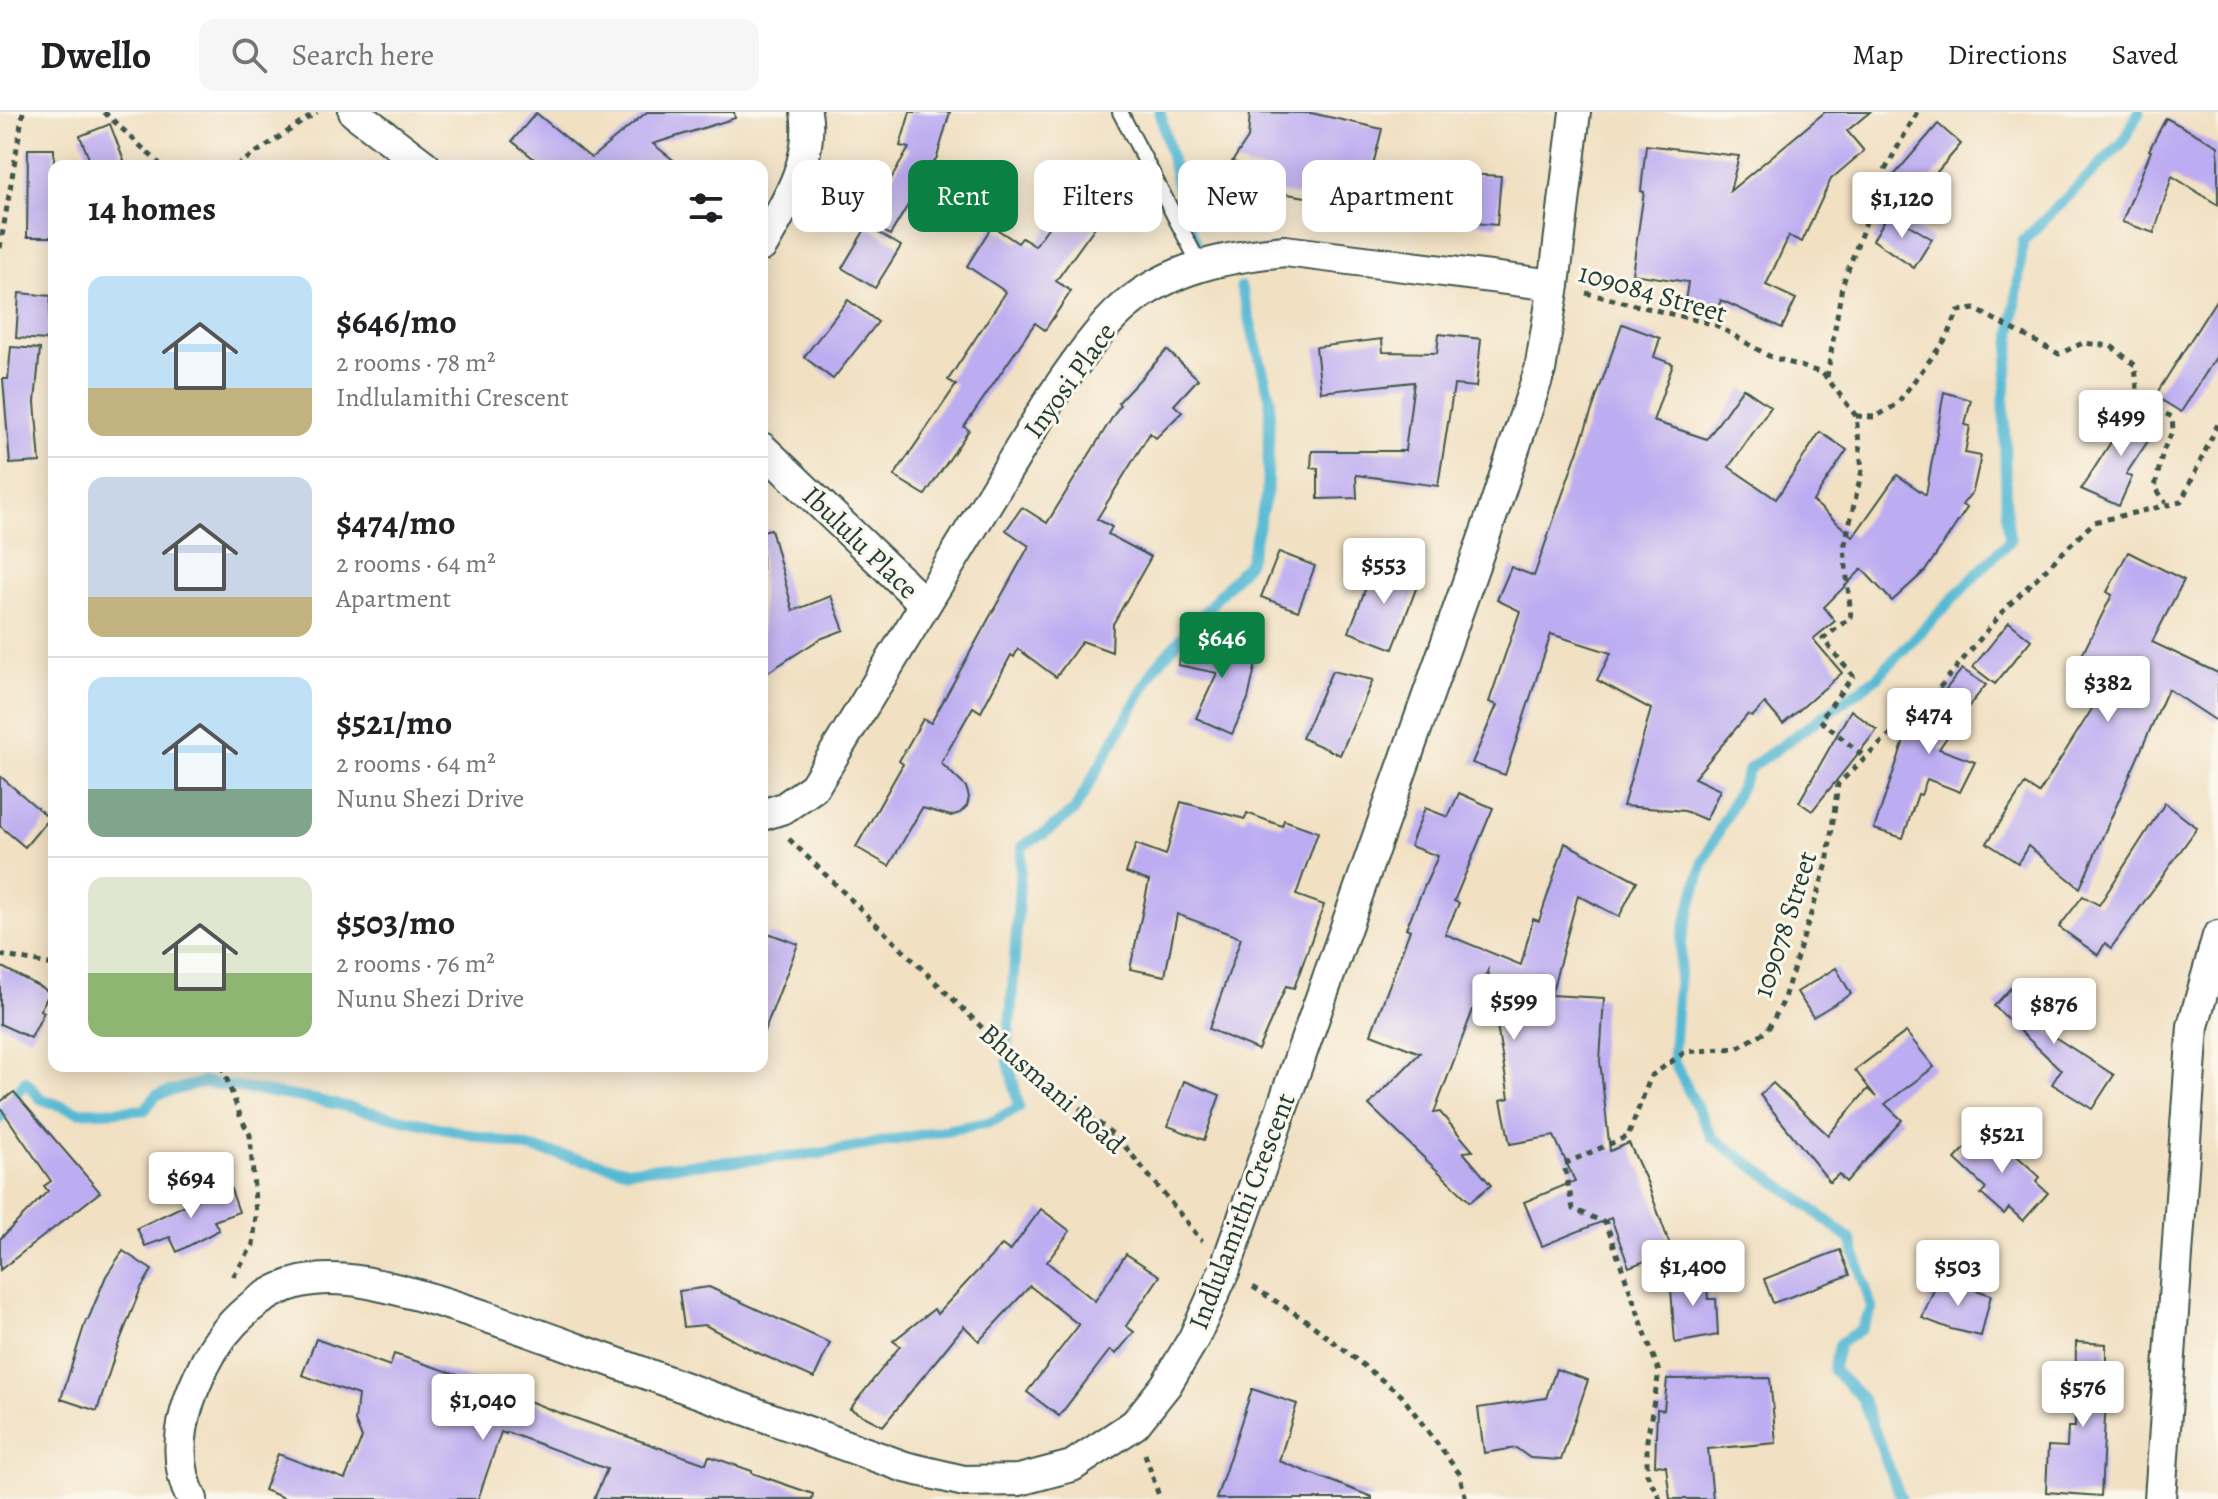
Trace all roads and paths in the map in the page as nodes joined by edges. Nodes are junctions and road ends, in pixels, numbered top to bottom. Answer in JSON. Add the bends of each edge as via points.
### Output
{"nodes":[{"id":1,"x":23,"y":112,"type":"edge"},
{"id":2,"x":104,"y":112,"type":"edge"},
{"id":3,"x":317,"y":112,"type":"edge"},
{"id":4,"x":354,"y":112,"type":"edge"},
{"id":5,"x":806,"y":112,"type":"edge"},
{"id":6,"x":1120,"y":112,"type":"edge"},
{"id":7,"x":1575,"y":112,"type":"edge"},
{"id":8,"x":1917,"y":112,"type":"edge"},
{"id":9,"x":156,"y":160,"type":"edge"},
{"id":10,"x":245,"y":160,"type":"edge"},
{"id":11,"x":417,"y":160,"type":"edge"},
{"id":12,"x":768,"y":235,"type":"edge"},
{"id":13,"x":0,"y":248,"type":"edge"},
{"id":14,"x":1200,"y":265,"type":"junction"},
{"id":15,"x":1554,"y":285,"type":"junction"},
{"id":16,"x":1827,"y":378,"type":"junction"},
{"id":17,"x":1856,"y":416,"type":"junction"},
{"id":18,"x":2218,"y":424,"type":"edge"},
{"id":19,"x":768,"y":454,"type":"edge"},
{"id":20,"x":2166,"y":503,"type":"dead end"},
{"id":21,"x":925,"y":604,"type":"junction"},
{"id":22,"x":1866,"y":758,"type":"junction"},
{"id":23,"x":768,"y":814,"type":"edge"},
{"id":24,"x":768,"y":819,"type":"edge"},
{"id":25,"x":2218,"y":936,"type":"edge"},
{"id":26,"x":0,"y":955,"type":"edge"},
{"id":27,"x":48,"y":964,"type":"edge"},
{"id":28,"x":224,"y":1072,"type":"edge"},
{"id":29,"x":1225,"y":1269,"type":"junction"},
{"id":30,"x":253,"y":1305,"type":"junction"},
{"id":31,"x":1135,"y":1424,"type":"junction"},
{"id":32,"x":192,"y":1499,"type":"edge"},
{"id":33,"x":1160,"y":1499,"type":"edge"},
{"id":34,"x":1466,"y":1499,"type":"edge"},
{"id":35,"x":1660,"y":1499,"type":"edge"},
{"id":36,"x":2160,"y":1499,"type":"edge"}],
"edges":[{"from":1,"to":13,"type":"path"},
{"from":2,"to":9,"type":"path"},
{"from":3,"to":10,"type":"path"},
{"from":4,"to":11,"type":"street"},
{"from":5,"to":12,"type":"street","via":[[804,162]]},
{"from":6,"to":14,"type":"lane"},
{"from":7,"to":15,"type":"street","name":"Indlulamithi Crescent"},
{"from":8,"to":16,"type":"path","via":[[1885,170],[1842,286]]},
{"from":14,"to":15,"type":"street","name":"Inyosi Place","via":[[1285,251]]},
{"from":14,"to":21,"type":"street","name":"Inyosi Place","via":[[1122,308],[1081,356]]},
{"from":15,"to":16,"type":"path","name":"109084 Street","via":[[1716,325],[1769,356]]},
{"from":15,"to":29,"type":"street","name":"Indlulamithi Crescent","via":[[1540,370],[1495,506]]},
{"from":16,"to":17,"type":"path"},
{"from":17,"to":20,"type":"path","via":[[1875,417],[1896,405],[1948,336],[1958,311],[1975,309],[2059,354],[2083,343],[2111,346],[2135,365],[2138,399],[2172,417],[2173,430],[2155,487]]},
{"from":17,"to":22,"type":"path","via":[[1862,470],[1844,548],[1851,617],[1823,639],[1853,676],[1820,720]]},
{"from":18,"to":22,"type":"path","name":"109078 Street","via":[[2181,502],[2094,522]]},
{"from":19,"to":21,"type":"street","name":"Ibululu Place"},
{"from":21,"to":23,"type":"street","name":"Inyosi Place","via":[[814,787]]},
{"from":22,"to":35,"type":"path","name":"109078 Street","via":[[1838,784],[1827,864],[1782,1004],[1767,1031],[1737,1048],[1685,1052],[1651,1076],[1628,1136],[1564,1164],[1573,1209],[1606,1223],[1659,1372],[1647,1474]]},
{"from":24,"to":29,"type":"path","name":"Bhusmani Road","via":[[1006,1051],[1119,1139]]},
{"from":25,"to":36,"type":"street","via":[[2193,1026]]},
{"from":26,"to":27,"type":"path"},
{"from":28,"to":30,"type":"path","via":[[250,1135],[253,1245],[232,1278]]},
{"from":29,"to":31,"type":"street","name":"Indlulamithi Crescent","via":[[1194,1338]]},
{"from":29,"to":34,"type":"path","name":"Bhusmani Road","via":[[1307,1321],[1401,1395],[1459,1473]]},
{"from":30,"to":31,"type":"street","name":"Indlulamithi Crescent","via":[[274,1291],[312,1280],[365,1281],[457,1306],[905,1467],[964,1481],[1019,1480],[1072,1466]]},
{"from":30,"to":32,"type":"street","name":"Indlulamithi Crescent","via":[[204,1365],[182,1421],[182,1472]]},
{"from":31,"to":33,"type":"path"}]}
